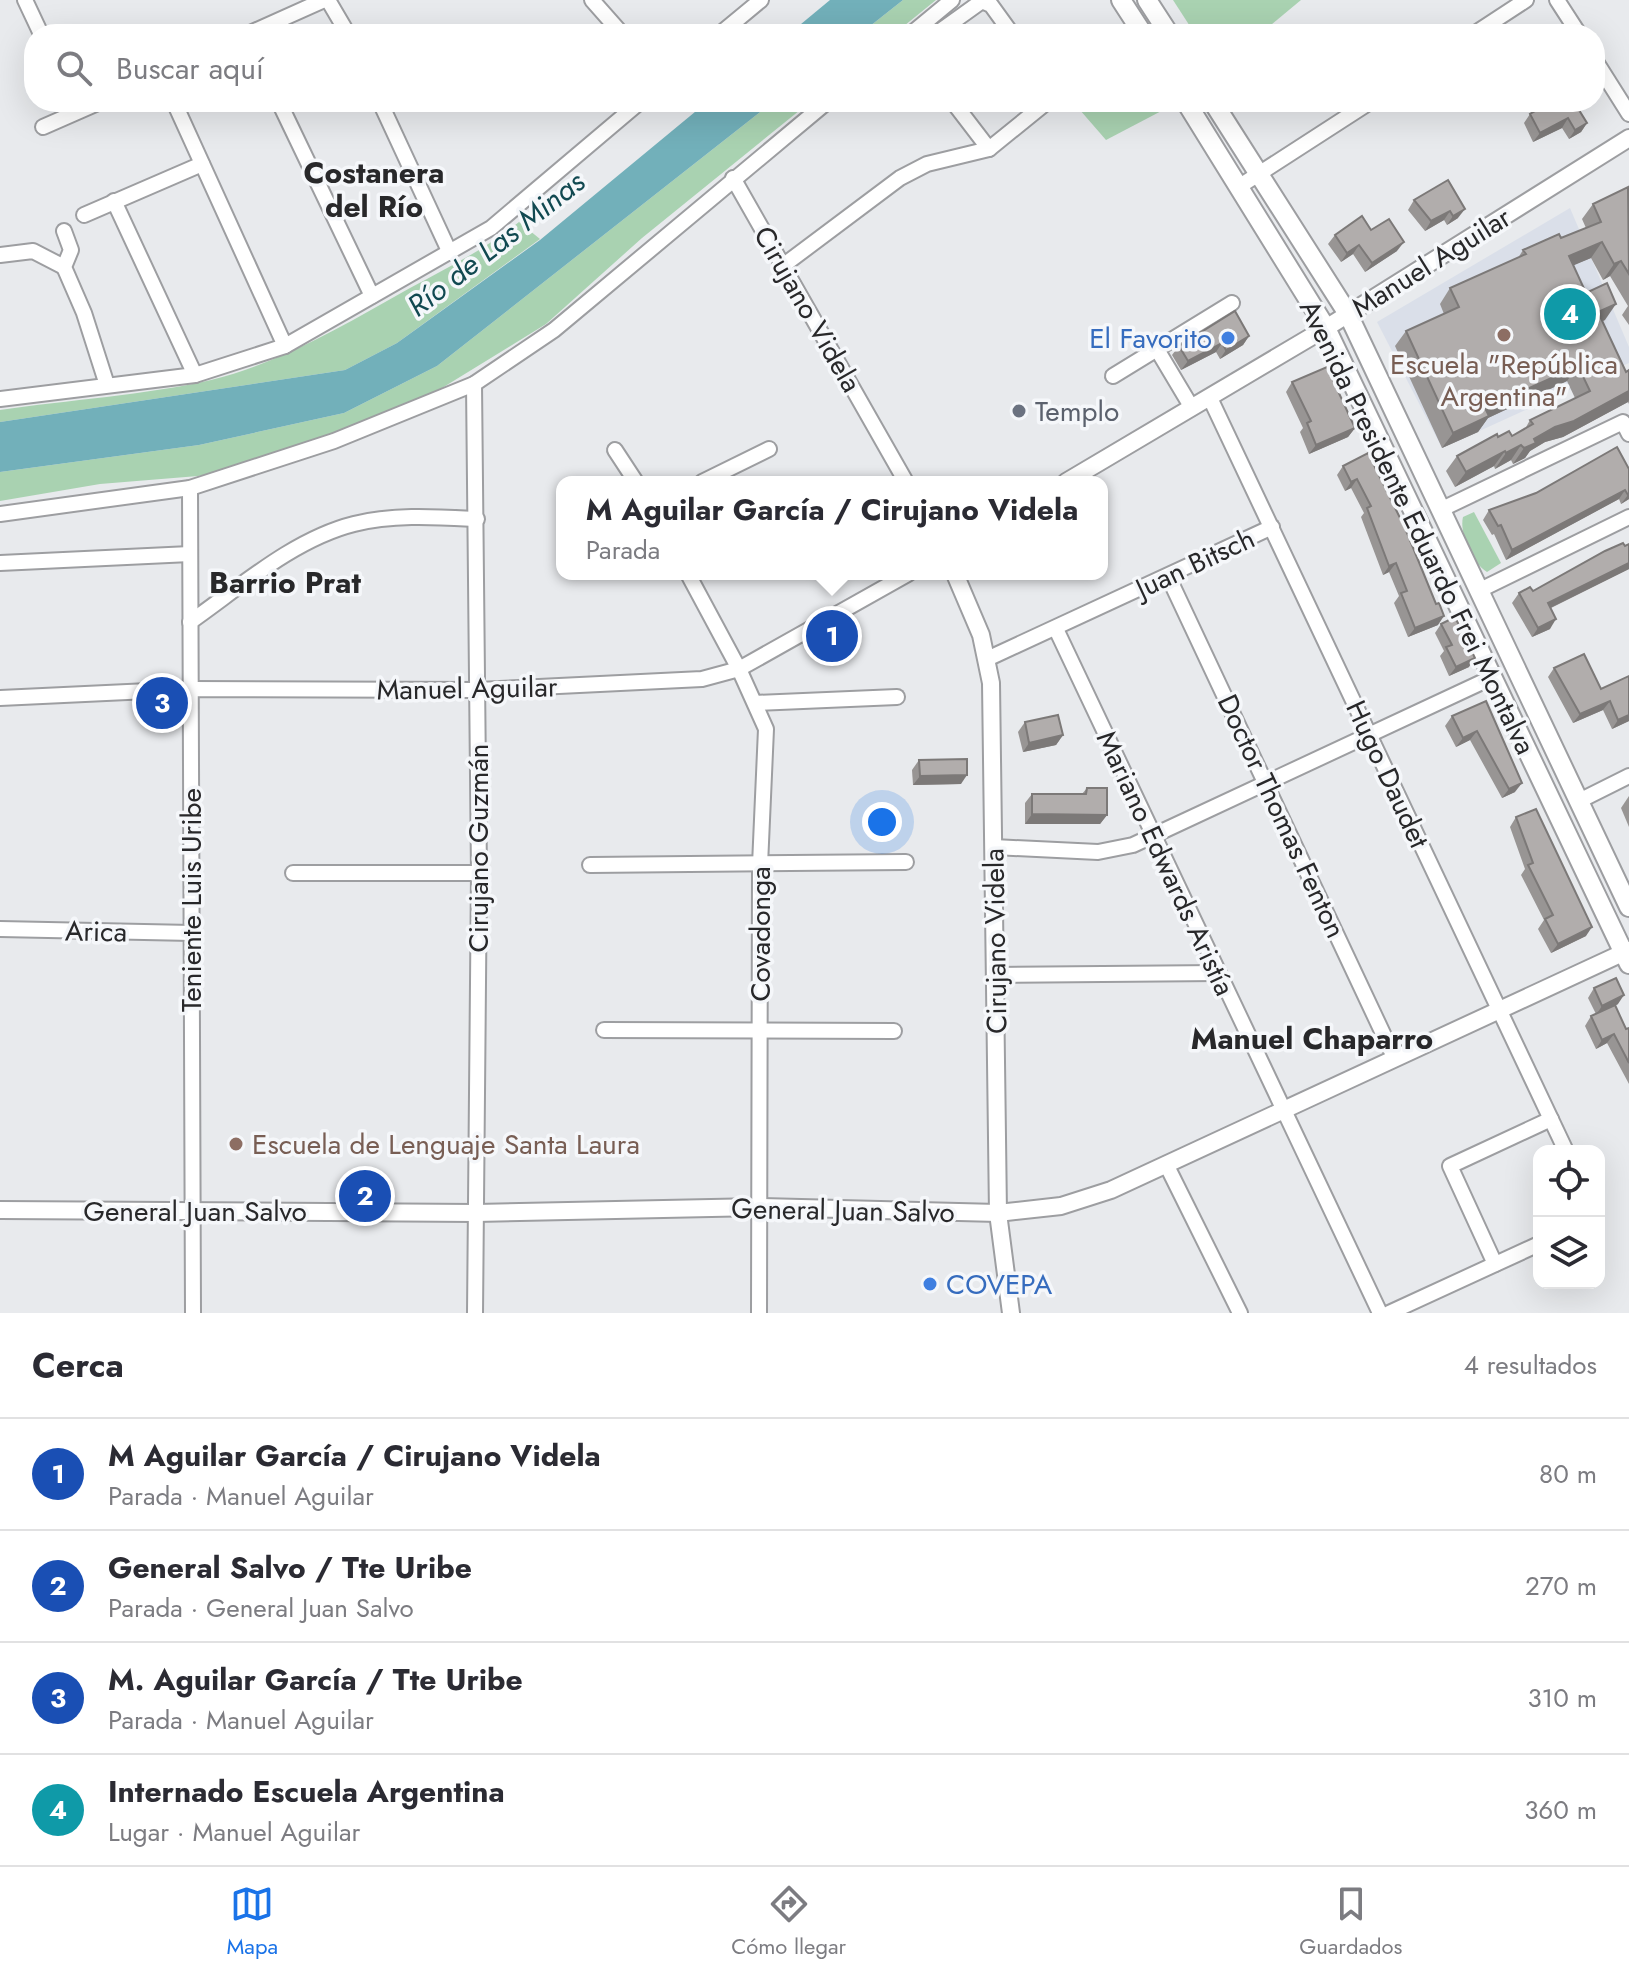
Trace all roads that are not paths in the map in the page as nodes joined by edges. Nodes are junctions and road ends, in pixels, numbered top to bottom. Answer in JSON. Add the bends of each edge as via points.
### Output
{"nodes":[{"id":1,"x":25,"y":0,"type":"edge"},
{"id":2,"x":328,"y":0,"type":"edge"},
{"id":3,"x":592,"y":0,"type":"edge"},
{"id":4,"x":761,"y":0,"type":"edge"},
{"id":5,"x":952,"y":0,"type":"edge"},
{"id":6,"x":1121,"y":0,"type":"edge"},
{"id":7,"x":1147,"y":0,"type":"edge"},
{"id":8,"x":1526,"y":0,"type":"edge"},
{"id":9,"x":1557,"y":0,"type":"edge"},
{"id":10,"x":36,"y":24,"type":"edge"},
{"id":11,"x":272,"y":24,"type":"edge"},
{"id":12,"x":342,"y":24,"type":"edge"},
{"id":13,"x":613,"y":24,"type":"edge"},
{"id":14,"x":732,"y":24,"type":"edge"},
{"id":15,"x":923,"y":24,"type":"edge"},
{"id":16,"x":950,"y":24,"type":"edge"},
{"id":17,"x":1005,"y":24,"type":"edge"},
{"id":18,"x":1137,"y":24,"type":"edge"},
{"id":19,"x":1163,"y":24,"type":"edge"},
{"id":20,"x":1489,"y":24,"type":"edge"},
{"id":21,"x":1573,"y":24,"type":"edge"},
{"id":22,"x":1605,"y":76,"type":"edge"},
{"id":23,"x":66,"y":112,"type":"edge"},
{"id":24,"x":179,"y":112,"type":"edge"},
{"id":25,"x":284,"y":112,"type":"edge"},
{"id":26,"x":385,"y":112,"type":"edge"},
{"id":27,"x":628,"y":112,"type":"edge"},
{"id":28,"x":815,"y":112,"type":"edge"},
{"id":29,"x":961,"y":112,"type":"edge"},
{"id":30,"x":1035,"y":112,"type":"edge"},
{"id":31,"x":1192,"y":112,"type":"edge"},
{"id":32,"x":1219,"y":112,"type":"edge"},
{"id":33,"x":1355,"y":112,"type":"edge"},
{"id":34,"x":1629,"y":114,"type":"edge"},
{"id":35,"x":43,"y":127,"type":"dead end"},
{"id":36,"x":1629,"y":138,"type":"edge"},
{"id":37,"x":989,"y":149,"type":"junction"},
{"id":38,"x":202,"y":164,"type":"junction"},
{"id":39,"x":1259,"y":174,"type":"junction"},
{"id":40,"x":733,"y":178,"type":"junction"},
{"id":41,"x":1240,"y":186,"type":"junction"},
{"id":42,"x":114,"y":201,"type":"junction"},
{"id":43,"x":84,"y":215,"type":"dead end"},
{"id":44,"x":64,"y":231,"type":"dead end"},
{"id":45,"x":450,"y":253,"type":"junction"},
{"id":46,"x":0,"y":255,"type":"edge"},
{"id":47,"x":784,"y":265,"type":"junction"},
{"id":48,"x":64,"y":267,"type":"junction"},
{"id":49,"x":372,"y":296,"type":"junction"},
{"id":50,"x":1232,"y":303,"type":"dead end"},
{"id":51,"x":1348,"y":314,"type":"junction"},
{"id":52,"x":1326,"y":328,"type":"junction"},
{"id":53,"x":285,"y":346,"type":"junction"},
{"id":54,"x":1158,"y":351,"type":"junction"},
{"id":55,"x":195,"y":375,"type":"junction"},
{"id":56,"x":1113,"y":376,"type":"dead end"},
{"id":57,"x":474,"y":384,"type":"junction"},
{"id":58,"x":107,"y":385,"type":"junction"},
{"id":59,"x":1210,"y":398,"type":"junction"},
{"id":60,"x":0,"y":399,"type":"edge"},
{"id":61,"x":1192,"y":408,"type":"junction"},
{"id":62,"x":1626,"y":428,"type":"edge"},
{"id":63,"x":769,"y":449,"type":"dead end"},
{"id":64,"x":615,"y":450,"type":"dead end"},
{"id":65,"x":632,"y":476,"type":"edge"},
{"id":66,"x":714,"y":476,"type":"edge"},
{"id":67,"x":903,"y":476,"type":"edge"},
{"id":68,"x":1076,"y":476,"type":"edge"},
{"id":69,"x":190,"y":488,"type":"junction"},
{"id":70,"x":1440,"y":510,"type":"junction"},
{"id":71,"x":0,"y":514,"type":"edge"},
{"id":72,"x":1629,"y":517,"type":"edge"},
{"id":73,"x":477,"y":519,"type":"junction"},
{"id":74,"x":1272,"y":527,"type":"junction"},
{"id":75,"x":190,"y":554,"type":"junction"},
{"id":76,"x":0,"y":563,"type":"edge"},
{"id":77,"x":1168,"y":576,"type":"junction"},
{"id":78,"x":691,"y":580,"type":"edge"},
{"id":79,"x":897,"y":580,"type":"edge"},
{"id":80,"x":957,"y":580,"type":"edge"},
{"id":81,"x":1480,"y":590,"type":"junction"},
{"id":82,"x":190,"y":622,"type":"junction"},
{"id":83,"x":1056,"y":629,"type":"junction"},
{"id":84,"x":987,"y":659,"type":"junction"},
{"id":85,"x":739,"y":669,"type":"junction"},
{"id":86,"x":1493,"y":677,"type":"junction"},
{"id":87,"x":191,"y":689,"type":"junction"},
{"id":88,"x":478,"y":690,"type":"junction"},
{"id":89,"x":897,"y":697,"type":"dead end"},
{"id":90,"x":0,"y":698,"type":"edge"},
{"id":91,"x":755,"y":703,"type":"junction"},
{"id":92,"x":1369,"y":733,"type":"junction"},
{"id":93,"x":1629,"y":776,"type":"edge"},
{"id":94,"x":1267,"y":782,"type":"junction"},
{"id":95,"x":1579,"y":801,"type":"junction"},
{"id":96,"x":1153,"y":836,"type":"junction"},
{"id":97,"x":994,"y":847,"type":"junction"},
{"id":98,"x":906,"y":862,"type":"dead end"},
{"id":99,"x":590,"y":865,"type":"dead end"},
{"id":100,"x":760,"y":865,"type":"junction"},
{"id":101,"x":293,"y":873,"type":"dead end"},
{"id":102,"x":479,"y":873,"type":"junction"},
{"id":103,"x":1629,"y":907,"type":"edge"},
{"id":104,"x":0,"y":929,"type":"edge"},
{"id":105,"x":192,"y":933,"type":"junction"},
{"id":106,"x":1627,"y":955,"type":"edge"},
{"id":107,"x":1219,"y":973,"type":"junction"},
{"id":108,"x":995,"y":975,"type":"junction"},
{"id":109,"x":1500,"y":1008,"type":"junction"},
{"id":110,"x":604,"y":1030,"type":"dead end"},
{"id":111,"x":760,"y":1030,"type":"junction"},
{"id":112,"x":894,"y":1031,"type":"dead end"},
{"id":113,"x":1394,"y":1057,"type":"junction"},
{"id":114,"x":1283,"y":1107,"type":"junction"},
{"id":115,"x":1551,"y":1119,"type":"junction"},
{"id":116,"x":1563,"y":1145,"type":"edge"},
{"id":117,"x":1166,"y":1164,"type":"junction"},
{"id":118,"x":759,"y":1207,"type":"junction"},
{"id":119,"x":0,"y":1210,"type":"edge"},
{"id":120,"x":193,"y":1211,"type":"junction"},
{"id":121,"x":476,"y":1213,"type":"junction"},
{"id":122,"x":998,"y":1213,"type":"junction"},
{"id":123,"x":1533,"y":1247,"type":"edge"},
{"id":124,"x":1495,"y":1264,"type":"junction"},
{"id":125,"x":193,"y":1313,"type":"edge"},
{"id":126,"x":475,"y":1313,"type":"edge"},
{"id":127,"x":759,"y":1313,"type":"edge"},
{"id":128,"x":1011,"y":1313,"type":"edge"},
{"id":129,"x":1240,"y":1313,"type":"edge"},
{"id":130,"x":1380,"y":1313,"type":"edge"},
{"id":131,"x":1389,"y":1313,"type":"edge"}],
"edges":[{"from":1,"to":10,"type":"street"},
{"from":2,"to":11,"type":"street"},
{"from":2,"to":12,"type":"street"},
{"from":3,"to":13,"type":"street"},
{"from":4,"to":14,"type":"street"},
{"from":5,"to":15,"type":"street"},
{"from":6,"to":18,"type":"main road"},
{"from":7,"to":19,"type":"main road"},
{"from":8,"to":20,"type":"street"},
{"from":9,"to":21,"type":"street"},
{"from":16,"to":17,"type":"street","via":[[982,1]]},
{"from":22,"to":34,"type":"street"},
{"from":23,"to":35,"type":"street"},
{"from":24,"to":38,"type":"street"},
{"from":25,"to":49,"type":"street"},
{"from":26,"to":45,"type":"street"},
{"from":27,"to":45,"type":"street","via":[[518,208]]},
{"from":28,"to":40,"type":"street"},
{"from":29,"to":37,"type":"street"},
{"from":30,"to":37,"type":"street"},
{"from":31,"to":41,"type":"main road","name":"Avenida Presidente Eduardo Frei Montalva"},
{"from":32,"to":39,"type":"main road","name":"Avenida Presidente Eduardo Frei Montalva"},
{"from":33,"to":39,"type":"street"},
{"from":36,"to":51,"type":"street","name":"Manuel Aguilar"},
{"from":37,"to":47,"type":"street","via":[[909,172]]},
{"from":38,"to":42,"type":"street"},
{"from":38,"to":53,"type":"street"},
{"from":39,"to":41,"type":"street"},
{"from":39,"to":51,"type":"main road","name":"Avenida Presidente Eduardo Frei Montalva"},
{"from":40,"to":47,"type":"street","name":"Cirujano Videla"},
{"from":40,"to":57,"type":"street","via":[[554,330]]},
{"from":41,"to":52,"type":"main road","name":"Avenida Presidente Eduardo Frei Montalva"},
{"from":42,"to":43,"type":"street"},
{"from":42,"to":55,"type":"street"},
{"from":44,"to":48,"type":"street","via":[[71,250]]},
{"from":45,"to":49,"type":"street"},
{"from":46,"to":48,"type":"street","via":[[33,251]]},
{"from":47,"to":67,"type":"street","name":"Cirujano Videla"},
{"from":48,"to":58,"type":"street"},
{"from":49,"to":53,"type":"street"},
{"from":50,"to":54,"type":"street"},
{"from":51,"to":52,"type":"street","name":"Manuel Aguilar"},
{"from":51,"to":70,"type":"main road","name":"Avenida Presidente Eduardo Frei Montalva"},
{"from":52,"to":59,"type":"street","name":"Manuel Aguilar"},
{"from":52,"to":86,"type":"main road","name":"Avenida Presidente Eduardo Frei Montalva"},
{"from":53,"to":55,"type":"street"},
{"from":54,"to":56,"type":"street"},
{"from":54,"to":61,"type":"street"},
{"from":55,"to":58,"type":"street"},
{"from":57,"to":69,"type":"street","via":[[334,441]]},
{"from":57,"to":73,"type":"street","name":"Cirujano Guzmán"},
{"from":58,"to":60,"type":"street"},
{"from":59,"to":61,"type":"street","name":"Manuel Aguilar"},
{"from":59,"to":74,"type":"street","name":"Hugo Daudet"},
{"from":61,"to":68,"type":"street","name":"Manuel Aguilar"},
{"from":62,"to":70,"type":"street"},
{"from":63,"to":66,"type":"street"},
{"from":64,"to":65,"type":"street"},
{"from":69,"to":71,"type":"street"},
{"from":69,"to":75,"type":"street","name":"Teniente Luis Uribe"},
{"from":70,"to":81,"type":"main road","name":"Avenida Presidente Eduardo Frei Montalva"},
{"from":72,"to":81,"type":"street"},
{"from":73,"to":82,"type":"street","via":[[418,517],[354,524],[309,542]]},
{"from":73,"to":88,"type":"street","name":"Cirujano Guzmán"},
{"from":74,"to":77,"type":"street","name":"Juan Bitsch"},
{"from":74,"to":92,"type":"street","name":"Hugo Daudet"},
{"from":75,"to":76,"type":"street"},
{"from":75,"to":82,"type":"street","name":"Teniente Luis Uribe"},
{"from":77,"to":83,"type":"street","name":"Juan Bitsch"},
{"from":77,"to":94,"type":"street","name":"Doctor Thomas Fenton"},
{"from":78,"to":85,"type":"street","name":"Covadonga"},
{"from":79,"to":85,"type":"street","name":"Manuel Aguilar"},
{"from":80,"to":84,"type":"street","name":"Cirujano Videla"},
{"from":81,"to":95,"type":"main road","name":"Avenida Presidente Eduardo Frei Montalva"},
{"from":82,"to":87,"type":"street","name":"Teniente Luis Uribe"},
{"from":83,"to":84,"type":"street","name":"Juan Bitsch"},
{"from":83,"to":96,"type":"street","name":"Mariano Edwards Aristía"},
{"from":84,"to":97,"type":"street","name":"Cirujano Videla"},
{"from":85,"to":88,"type":"street","name":"Manuel Aguilar","via":[[702,679]]},
{"from":85,"to":91,"type":"street","name":"Covadonga"},
{"from":86,"to":92,"type":"street"},
{"from":86,"to":106,"type":"main road","name":"Avenida Presidente Eduardo Frei Montalva"},
{"from":87,"to":88,"type":"street","name":"Manuel Aguilar"},
{"from":87,"to":90,"type":"street","name":"Manuel Aguilar"},
{"from":87,"to":105,"type":"street","name":"Teniente Luis Uribe"},
{"from":88,"to":102,"type":"street","name":"Cirujano Guzmán"},
{"from":89,"to":91,"type":"street"},
{"from":91,"to":100,"type":"street","name":"Covadonga","via":[[766,729]]},
{"from":92,"to":94,"type":"street"},
{"from":92,"to":109,"type":"street","name":"Hugo Daudet"},
{"from":93,"to":95,"type":"street"},
{"from":94,"to":96,"type":"street"},
{"from":94,"to":113,"type":"street","name":"Doctor Thomas Fenton"},
{"from":95,"to":103,"type":"main road","name":"Avenida Presidente Eduardo Frei Montalva"},
{"from":96,"to":97,"type":"street","via":[[1111,851]]},
{"from":96,"to":107,"type":"street","name":"Mariano Edwards Aristía"},
{"from":97,"to":108,"type":"street","name":"Cirujano Videla"},
{"from":98,"to":100,"type":"street"},
{"from":99,"to":100,"type":"street"},
{"from":100,"to":111,"type":"street","name":"Covadonga"},
{"from":101,"to":102,"type":"street"},
{"from":102,"to":121,"type":"street","name":"Cirujano Guzmán"},
{"from":104,"to":105,"type":"street","name":"Arica"},
{"from":105,"to":120,"type":"street","name":"Teniente Luis Uribe"},
{"from":106,"to":109,"type":"street","name":"General Juan Salvo"},
{"from":107,"to":108,"type":"street"},
{"from":107,"to":114,"type":"street","name":"Mariano Edwards Aristía"},
{"from":108,"to":122,"type":"street","name":"Cirujano Videla"},
{"from":109,"to":113,"type":"street","name":"General Juan Salvo"},
{"from":109,"to":115,"type":"street","name":"Hugo Daudet"},
{"from":110,"to":111,"type":"street"},
{"from":111,"to":112,"type":"street"},
{"from":111,"to":118,"type":"street","name":"Covadonga"},
{"from":113,"to":114,"type":"street","name":"General Juan Salvo"},
{"from":114,"to":117,"type":"street","name":"General Juan Salvo"},
{"from":114,"to":130,"type":"street","name":"Mariano Edwards Aristía"},
{"from":115,"to":116,"type":"street","name":"Hugo Daudet"},
{"from":115,"to":124,"type":"street","via":[[1450,1166]]},
{"from":117,"to":122,"type":"street","name":"General Juan Salvo","via":[[1076,1202]]},
{"from":117,"to":129,"type":"street"},
{"from":118,"to":121,"type":"street","name":"General Juan Salvo"},
{"from":118,"to":122,"type":"street","name":"General Juan Salvo"},
{"from":118,"to":127,"type":"street","name":"Covadonga"},
{"from":119,"to":120,"type":"street","name":"General Juan Salvo"},
{"from":120,"to":121,"type":"street","name":"General Juan Salvo"},
{"from":120,"to":125,"type":"street","name":"Teniente Luis Uribe"},
{"from":121,"to":126,"type":"street","name":"Cirujano Guzmán"},
{"from":122,"to":128,"type":"street","name":"Cirujano Videla"},
{"from":123,"to":124,"type":"street"},
{"from":124,"to":131,"type":"street"}]}
